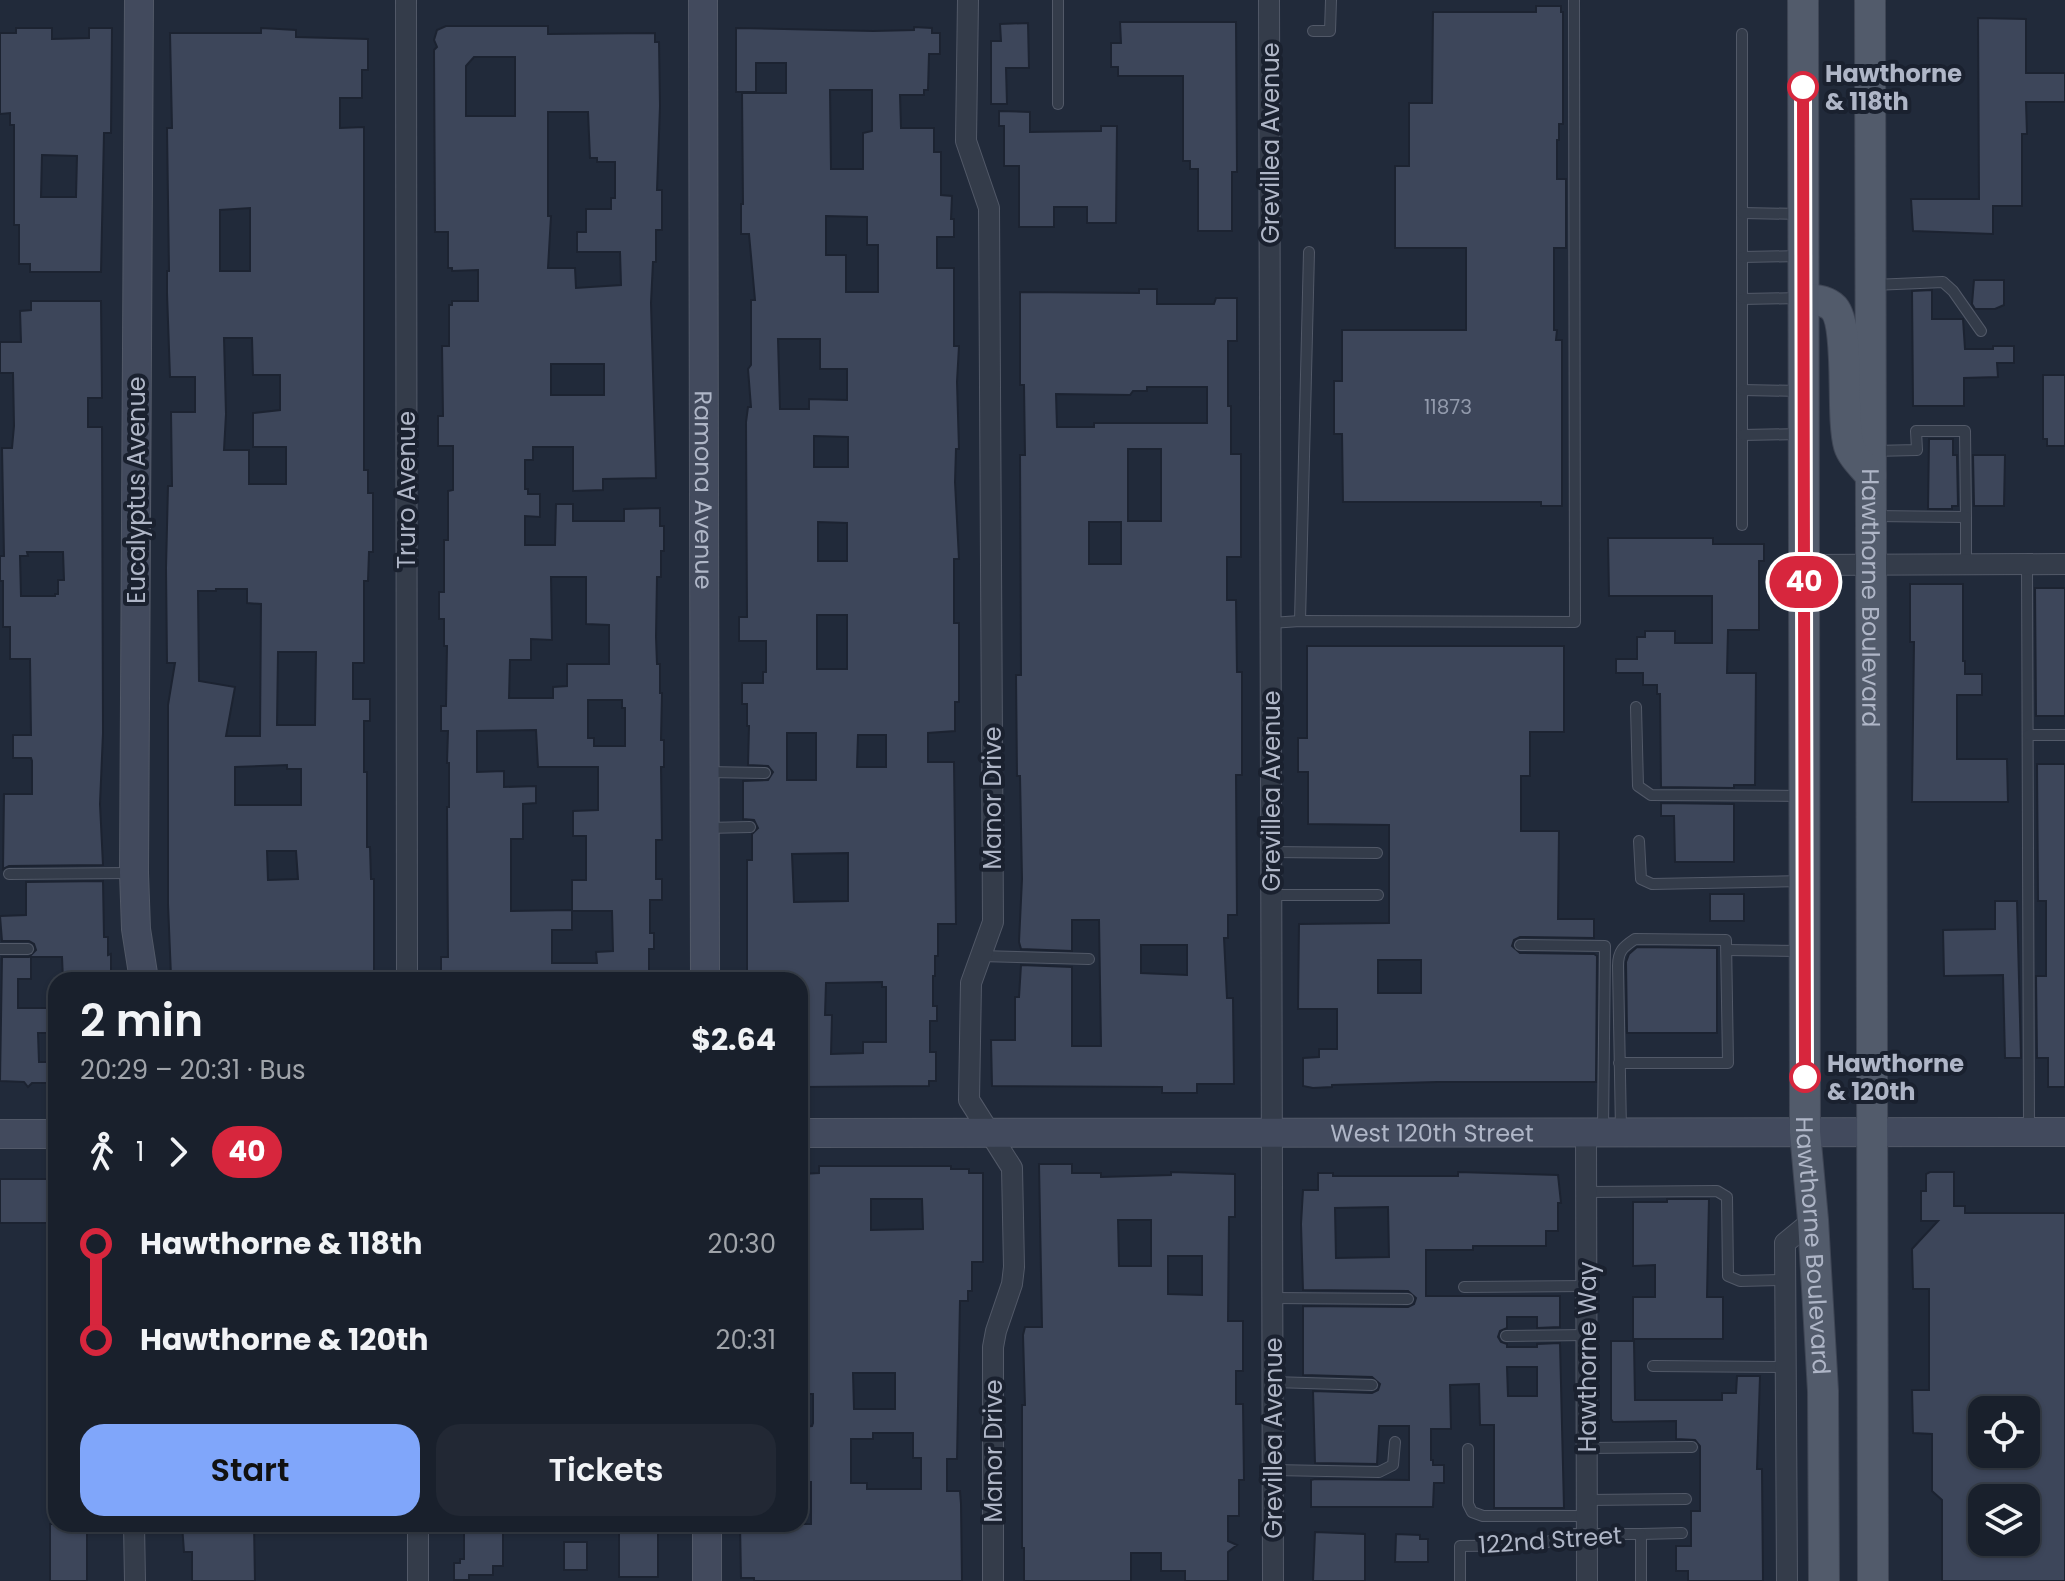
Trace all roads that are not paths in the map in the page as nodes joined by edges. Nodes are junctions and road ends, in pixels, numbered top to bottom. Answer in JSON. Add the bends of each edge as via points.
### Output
{"nodes":[{"id":1,"x":139,"y":0,"type":"edge"},
{"id":2,"x":406,"y":0,"type":"edge"},
{"id":3,"x":703,"y":0,"type":"edge"},
{"id":4,"x":968,"y":0,"type":"edge"},
{"id":5,"x":1058,"y":0,"type":"edge"},
{"id":6,"x":1269,"y":0,"type":"edge"},
{"id":7,"x":1331,"y":0,"type":"edge"},
{"id":8,"x":1574,"y":0,"type":"edge"},
{"id":9,"x":1803,"y":0,"type":"edge"},
{"id":10,"x":1870,"y":0,"type":"edge"},
{"id":11,"x":1313,"y":31,"type":"dead end"},
{"id":12,"x":1742,"y":34,"type":"dead end"},
{"id":13,"x":1058,"y":104,"type":"dead end"},
{"id":14,"x":1742,"y":213,"type":"junction"},
{"id":15,"x":1804,"y":214,"type":"junction"},
{"id":16,"x":1309,"y":252,"type":"dead end"},
{"id":17,"x":1804,"y":256,"type":"junction"},
{"id":18,"x":1742,"y":257,"type":"junction"},
{"id":19,"x":1871,"y":285,"type":"junction"},
{"id":20,"x":1804,"y":298,"type":"junction"},
{"id":21,"x":1742,"y":299,"type":"junction"},
{"id":22,"x":1981,"y":331,"type":"dead end"},
{"id":23,"x":1742,"y":390,"type":"junction"},
{"id":24,"x":1804,"y":391,"type":"junction"},
{"id":25,"x":1804,"y":434,"type":"junction"},
{"id":26,"x":1742,"y":435,"type":"junction"},
{"id":27,"x":1871,"y":463,"type":"junction"},
{"id":28,"x":1871,"y":516,"type":"junction"},
{"id":29,"x":1966,"y":517,"type":"junction"},
{"id":30,"x":1742,"y":525,"type":"dead end"},
{"id":31,"x":2065,"y":564,"type":"edge"},
{"id":32,"x":1804,"y":565,"type":"junction"},
{"id":33,"x":2027,"y":565,"type":"junction"},
{"id":34,"x":1966,"y":566,"type":"junction"},
{"id":35,"x":1871,"y":567,"type":"junction"},
{"id":36,"x":1300,"y":621,"type":"junction"},
{"id":37,"x":1271,"y":623,"type":"junction"},
{"id":38,"x":1636,"y":707,"type":"dead end"},
{"id":39,"x":2028,"y":735,"type":"junction"},
{"id":40,"x":2065,"y":735,"type":"edge"},
{"id":41,"x":705,"y":772,"type":"junction"},
{"id":42,"x":765,"y":773,"type":"dead end"},
{"id":43,"x":1805,"y":796,"type":"junction"},
{"id":44,"x":750,"y":827,"type":"dead end"},
{"id":45,"x":705,"y":828,"type":"junction"},
{"id":46,"x":1639,"y":841,"type":"dead end"},
{"id":47,"x":1271,"y":852,"type":"junction"},
{"id":48,"x":1377,"y":853,"type":"dead end"},
{"id":49,"x":134,"y":873,"type":"junction"},
{"id":50,"x":9,"y":874,"type":"dead end"},
{"id":51,"x":1805,"y":881,"type":"junction"},
{"id":52,"x":1271,"y":895,"type":"junction"},
{"id":53,"x":1378,"y":895,"type":"dead end"},
{"id":54,"x":1520,"y":945,"type":"dead end"},
{"id":55,"x":0,"y":949,"type":"edge"},
{"id":56,"x":28,"y":949,"type":"dead end"},
{"id":57,"x":1727,"y":950,"type":"junction"},
{"id":58,"x":1805,"y":951,"type":"junction"},
{"id":59,"x":980,"y":956,"type":"junction"},
{"id":60,"x":1089,"y":959,"type":"dead end"},
{"id":61,"x":143,"y":972,"type":"edge"},
{"id":62,"x":407,"y":972,"type":"edge"},
{"id":63,"x":705,"y":972,"type":"edge"},
{"id":64,"x":1619,"y":1063,"type":"junction"},
{"id":65,"x":1603,"y":1132,"type":"junction"},
{"id":66,"x":1805,"y":1132,"type":"junction"},
{"id":67,"x":1872,"y":1132,"type":"junction"},
{"id":68,"x":2029,"y":1132,"type":"junction"},
{"id":69,"x":2065,"y":1132,"type":"edge"},
{"id":70,"x":808,"y":1133,"type":"edge"},
{"id":71,"x":1272,"y":1133,"type":"junction"},
{"id":72,"x":0,"y":1134,"type":"edge"},
{"id":73,"x":48,"y":1134,"type":"edge"},
{"id":74,"x":988,"y":1134,"type":"junction"},
{"id":75,"x":1587,"y":1192,"type":"junction"},
{"id":76,"x":1813,"y":1220,"type":"junction"},
{"id":77,"x":1785,"y":1280,"type":"junction"},
{"id":78,"x":1587,"y":1286,"type":"junction"},
{"id":79,"x":1464,"y":1287,"type":"dead end"},
{"id":80,"x":1272,"y":1298,"type":"junction"},
{"id":81,"x":1408,"y":1299,"type":"dead end"},
{"id":82,"x":1587,"y":1335,"type":"junction"},
{"id":83,"x":1506,"y":1336,"type":"dead end"},
{"id":84,"x":1653,"y":1366,"type":"dead end"},
{"id":85,"x":1786,"y":1367,"type":"junction"},
{"id":86,"x":1273,"y":1382,"type":"junction"},
{"id":87,"x":1372,"y":1385,"type":"dead end"},
{"id":88,"x":1395,"y":1442,"type":"dead end"},
{"id":89,"x":1692,"y":1447,"type":"dead end"},
{"id":90,"x":1587,"y":1448,"type":"junction"},
{"id":91,"x":1468,"y":1449,"type":"dead end"},
{"id":92,"x":1273,"y":1470,"type":"junction"},
{"id":93,"x":1686,"y":1499,"type":"dead end"},
{"id":94,"x":1587,"y":1516,"type":"junction"},
{"id":95,"x":134,"y":1532,"type":"edge"},
{"id":96,"x":418,"y":1532,"type":"edge"},
{"id":97,"x":707,"y":1532,"type":"edge"},
{"id":98,"x":1682,"y":1533,"type":"dead end"},
{"id":99,"x":1641,"y":1534,"type":"junction"},
{"id":100,"x":135,"y":1581,"type":"edge"},
{"id":101,"x":418,"y":1581,"type":"edge"},
{"id":102,"x":707,"y":1581,"type":"edge"},
{"id":103,"x":993,"y":1581,"type":"edge"},
{"id":104,"x":1273,"y":1581,"type":"edge"},
{"id":105,"x":1460,"y":1581,"type":"edge"},
{"id":106,"x":1587,"y":1581,"type":"edge"},
{"id":107,"x":1641,"y":1581,"type":"edge"},
{"id":108,"x":1787,"y":1581,"type":"edge"},
{"id":109,"x":1824,"y":1581,"type":"edge"},
{"id":110,"x":1873,"y":1581,"type":"edge"}],
"edges":[{"from":1,"to":49,"type":"street","name":"Eucalyptus Avenue"},
{"from":2,"to":62,"type":"street","name":"Truro Avenue"},
{"from":3,"to":41,"type":"street","name":"Ramona Avenue"},
{"from":4,"to":59,"type":"street","name":"Manor Drive","via":[[966,141],[989,208],[993,922]]},
{"from":5,"to":13,"type":"lane"},
{"from":6,"to":37,"type":"street","name":"Grevillea Avenue"},
{"from":7,"to":11,"type":"lane","via":[[1330,31]]},
{"from":8,"to":36,"type":"lane","via":[[1575,622]]},
{"from":9,"to":15,"type":"main road","name":"Hawthorne Boulevard"},
{"from":10,"to":19,"type":"main road","name":"Hawthorne Boulevard"},
{"from":12,"to":14,"type":"lane"},
{"from":14,"to":15,"type":"lane"},
{"from":14,"to":18,"type":"lane"},
{"from":15,"to":17,"type":"main road","name":"Hawthorne Boulevard"},
{"from":16,"to":36,"type":"lane"},
{"from":17,"to":18,"type":"lane"},
{"from":17,"to":20,"type":"main road","name":"Hawthorne Boulevard"},
{"from":18,"to":21,"type":"lane"},
{"from":19,"to":22,"type":"lane","via":[[1943,282]]},
{"from":19,"to":27,"type":"main road","name":"Hawthorne Boulevard"},
{"from":20,"to":21,"type":"lane"},
{"from":20,"to":24,"type":"main road","name":"Hawthorne Boulevard"},
{"from":20,"to":27,"type":"main road","via":[[1823,301],[1835,310],[1842,335],[1849,449]]},
{"from":21,"to":23,"type":"lane"},
{"from":23,"to":24,"type":"lane"},
{"from":23,"to":26,"type":"lane"},
{"from":24,"to":25,"type":"main road","name":"Hawthorne Boulevard"},
{"from":25,"to":26,"type":"lane"},
{"from":25,"to":32,"type":"main road","name":"Hawthorne Boulevard"},
{"from":26,"to":30,"type":"lane"},
{"from":27,"to":28,"type":"main road","name":"Hawthorne Boulevard"},
{"from":27,"to":29,"type":"lane","via":[[1917,450],[1916,431],[1965,431]]},
{"from":28,"to":29,"type":"lane"},
{"from":28,"to":35,"type":"main road","name":"Hawthorne Boulevard"},
{"from":29,"to":34,"type":"lane"},
{"from":31,"to":33,"type":"street"},
{"from":32,"to":35,"type":"street"},
{"from":32,"to":43,"type":"main road","name":"Hawthorne Boulevard"},
{"from":33,"to":34,"type":"street"},
{"from":33,"to":39,"type":"lane"},
{"from":34,"to":35,"type":"street"},
{"from":35,"to":67,"type":"main road","name":"Hawthorne Boulevard"},
{"from":36,"to":37,"type":"lane"},
{"from":37,"to":47,"type":"street","name":"Grevillea Avenue"},
{"from":38,"to":43,"type":"lane","via":[[1638,786],[1651,795]]},
{"from":39,"to":40,"type":"lane"},
{"from":39,"to":68,"type":"lane"},
{"from":41,"to":42,"type":"lane"},
{"from":41,"to":45,"type":"street","name":"Ramona Avenue"},
{"from":43,"to":51,"type":"main road","name":"Hawthorne Boulevard"},
{"from":44,"to":45,"type":"lane"},
{"from":45,"to":63,"type":"street","name":"Ramona Avenue"},
{"from":46,"to":51,"type":"lane","via":[[1641,879],[1652,884]]},
{"from":47,"to":48,"type":"lane"},
{"from":47,"to":52,"type":"street","name":"Grevillea Avenue"},
{"from":49,"to":50,"type":"lane"},
{"from":49,"to":61,"type":"street","name":"Eucalyptus Avenue"},
{"from":51,"to":58,"type":"main road","name":"Hawthorne Boulevard"},
{"from":52,"to":53,"type":"lane"},
{"from":52,"to":71,"type":"street","name":"Grevillea Avenue"},
{"from":54,"to":65,"type":"lane","via":[[1605,946]]},
{"from":55,"to":56,"type":"lane"},
{"from":57,"to":58,"type":"lane"},
{"from":57,"to":64,"type":"lane","via":[[1728,1063]]},
{"from":57,"to":64,"type":"lane","via":[[1726,940],[1635,939],[1622,947]]},
{"from":58,"to":66,"type":"main road","name":"Hawthorne Boulevard"},
{"from":59,"to":60,"type":"lane"},
{"from":59,"to":74,"type":"street","name":"Manor Drive","via":[[971,983],[969,1100]]},
{"from":64,"to":65,"type":"lane"},
{"from":65,"to":66,"type":"street","name":"West 120th Street"},
{"from":65,"to":71,"type":"street","name":"West 120th Street"},
{"from":65,"to":75,"type":"street","name":"Hawthorne Way"},
{"from":66,"to":67,"type":"street","name":"West 120th Street"},
{"from":66,"to":76,"type":"main road","name":"Hawthorne Boulevard"},
{"from":67,"to":68,"type":"street","name":"West 120th Street"},
{"from":67,"to":110,"type":"main road","name":"Hawthorne Boulevard"},
{"from":68,"to":69,"type":"street","name":"West 120th Street"},
{"from":70,"to":74,"type":"street","name":"West 120th Street"},
{"from":71,"to":74,"type":"street","name":"West 120th Street"},
{"from":71,"to":80,"type":"street","name":"Grevillea Avenue"},
{"from":72,"to":73,"type":"street"},
{"from":74,"to":103,"type":"street","name":"Manor Drive","via":[[1012,1168],[1014,1267],[993,1347]]},
{"from":75,"to":77,"type":"lane","via":[[1717,1191],[1727,1197],[1728,1276],[1740,1281]]},
{"from":75,"to":78,"type":"street","name":"Hawthorne Way"},
{"from":76,"to":77,"type":"street","via":[[1785,1243]]},
{"from":76,"to":109,"type":"main road","name":"Hawthorne Boulevard","via":[[1823,1391]]},
{"from":77,"to":85,"type":"street"},
{"from":78,"to":79,"type":"lane"},
{"from":78,"to":82,"type":"street","name":"Hawthorne Way"},
{"from":80,"to":81,"type":"lane"},
{"from":80,"to":86,"type":"street","name":"Grevillea Avenue"},
{"from":82,"to":83,"type":"lane"},
{"from":82,"to":90,"type":"street","name":"Hawthorne Way"},
{"from":84,"to":85,"type":"lane"},
{"from":85,"to":108,"type":"street"},
{"from":86,"to":87,"type":"lane"},
{"from":86,"to":92,"type":"street","name":"Grevillea Avenue"},
{"from":88,"to":92,"type":"lane","via":[[1393,1465],[1379,1472]]},
{"from":89,"to":90,"type":"lane"},
{"from":90,"to":94,"type":"street","name":"Hawthorne Way"},
{"from":91,"to":94,"type":"lane","via":[[1472,1512]]},
{"from":92,"to":104,"type":"street","name":"Grevillea Avenue"},
{"from":93,"to":94,"type":"lane"},
{"from":94,"to":99,"type":"lane","name":"122nd Street"},
{"from":94,"to":105,"type":"lane","name":"122nd Street","via":[[1567,1534],[1540,1545],[1460,1546]]},
{"from":94,"to":106,"type":"street","name":"Hawthorne Way"},
{"from":95,"to":100,"type":"street"},
{"from":96,"to":101,"type":"street"},
{"from":97,"to":102,"type":"street"},
{"from":98,"to":99,"type":"lane"},
{"from":99,"to":107,"type":"lane","name":"122nd Street"}]}
